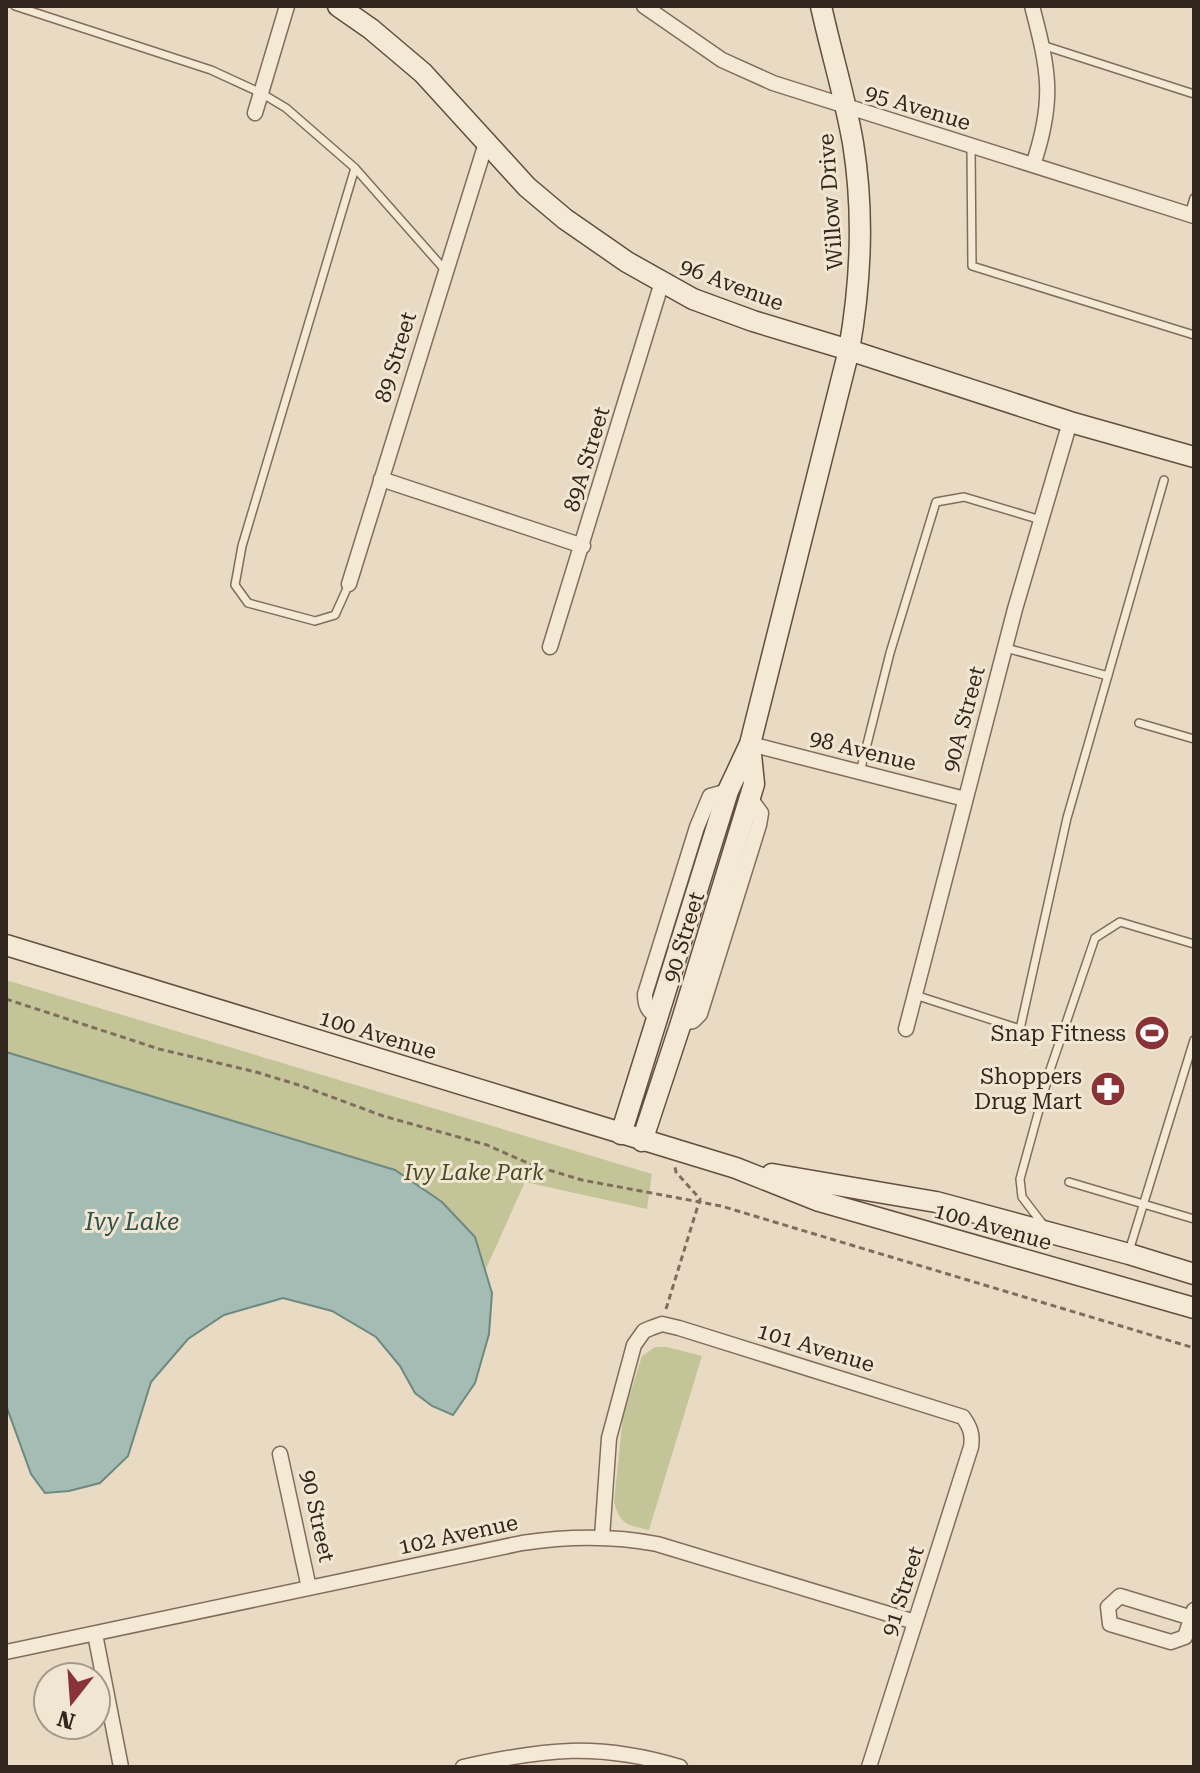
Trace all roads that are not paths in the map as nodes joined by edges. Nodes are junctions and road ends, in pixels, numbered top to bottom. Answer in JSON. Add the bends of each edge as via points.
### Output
{"nodes":[{"id":1,"x":15,"y":6,"type":"edge"},
{"id":2,"x":287,"y":6,"type":"edge"},
{"id":3,"x":338,"y":6,"type":"edge"},
{"id":4,"x":644,"y":6,"type":"edge"},
{"id":5,"x":821,"y":6,"type":"edge"},
{"id":6,"x":1032,"y":6,"type":"edge"},
{"id":7,"x":1042,"y":45,"type":"junction"},
{"id":8,"x":261,"y":93,"type":"junction"},
{"id":9,"x":1194,"y":94,"type":"edge"},
{"id":10,"x":845,"y":108,"type":"junction"},
{"id":11,"x":255,"y":113,"type":"dead end"},
{"id":12,"x":486,"y":143,"type":"junction"},
{"id":13,"x":971,"y":146,"type":"junction"},
{"id":14,"x":1033,"y":165,"type":"junction"},
{"id":15,"x":355,"y":168,"type":"junction"},
{"id":16,"x":1194,"y":198,"type":"edge"},
{"id":17,"x":1191,"y":216,"type":"edge"},
{"id":18,"x":445,"y":270,"type":"junction"},
{"id":19,"x":662,"y":282,"type":"junction"},
{"id":20,"x":1194,"y":335,"type":"edge"},
{"id":21,"x":849,"y":350,"type":"junction"},
{"id":22,"x":1070,"y":422,"type":"junction"},
{"id":23,"x":1194,"y":457,"type":"edge"},
{"id":24,"x":381,"y":479,"type":"junction"},
{"id":25,"x":1164,"y":480,"type":"dead end"},
{"id":26,"x":1041,"y":520,"type":"junction"},
{"id":27,"x":583,"y":546,"type":"junction"},
{"id":28,"x":349,"y":584,"type":"joint"},
{"id":29,"x":550,"y":647,"type":"dead end"},
{"id":30,"x":1005,"y":647,"type":"junction"},
{"id":31,"x":1108,"y":676,"type":"junction"},
{"id":32,"x":1139,"y":723,"type":"dead end"},
{"id":33,"x":1194,"y":739,"type":"edge"},
{"id":34,"x":750,"y":744,"type":"junction"},
{"id":35,"x":860,"y":772,"type":"junction"},
{"id":36,"x":728,"y":791,"type":"junction"},
{"id":37,"x":750,"y":798,"type":"junction"},
{"id":38,"x":965,"y":799,"type":"junction"},
{"id":39,"x":1194,"y":944,"type":"edge"},
{"id":40,"x":6,"y":945,"type":"edge"},
{"id":41,"x":914,"y":994,"type":"junction"},
{"id":42,"x":658,"y":1018,"type":"junction"},
{"id":43,"x":681,"y":1023,"type":"junction"},
{"id":44,"x":906,"y":1029,"type":"dead end"},
{"id":45,"x":1194,"y":1040,"type":"edge"},
{"id":46,"x":621,"y":1134,"type":"junction"},
{"id":47,"x":642,"y":1141,"type":"junction"},
{"id":48,"x":736,"y":1168,"type":"junction"},
{"id":49,"x":1069,"y":1182,"type":"dead end"},
{"id":50,"x":1144,"y":1205,"type":"junction"},
{"id":51,"x":1194,"y":1219,"type":"edge"},
{"id":52,"x":1049,"y":1232,"type":"junction"},
{"id":53,"x":1129,"y":1254,"type":"junction"},
{"id":54,"x":1194,"y":1274,"type":"edge"},
{"id":55,"x":1194,"y":1308,"type":"edge"},
{"id":56,"x":970,"y":1427,"type":"joint"},
{"id":57,"x":280,"y":1454,"type":"dead end"},
{"id":58,"x":602,"y":1537,"type":"junction"},
{"id":59,"x":309,"y":1588,"type":"junction"},
{"id":60,"x":1193,"y":1614,"type":"edge"},
{"id":61,"x":915,"y":1622,"type":"junction"},
{"id":62,"x":95,"y":1634,"type":"junction"},
{"id":63,"x":6,"y":1652,"type":"edge"},
{"id":64,"x":121,"y":1767,"type":"edge"},
{"id":65,"x":463,"y":1767,"type":"edge"},
{"id":66,"x":680,"y":1767,"type":"edge"},
{"id":67,"x":869,"y":1767,"type":"edge"}],
"edges":[{"from":1,"to":8,"type":"lane","via":[[211,70]]},
{"from":2,"to":8,"type":"street"},
{"from":3,"to":12,"type":"street","name":"96 Avenue","via":[[423,73]]},
{"from":4,"to":10,"type":"street","name":"95 Avenue","via":[[722,60]]},
{"from":5,"to":10,"type":"street","name":"Willow Drive"},
{"from":6,"to":7,"type":"street"},
{"from":7,"to":9,"type":"lane"},
{"from":7,"to":14,"type":"street","via":[[1049,94]]},
{"from":8,"to":11,"type":"street"},
{"from":8,"to":15,"type":"lane"},
{"from":10,"to":13,"type":"street","name":"95 Avenue"},
{"from":10,"to":21,"type":"street","name":"Willow Drive","via":[[860,232]]},
{"from":12,"to":18,"type":"street","name":"89 Street"},
{"from":12,"to":19,"type":"street","name":"96 Avenue","via":[[565,219]]},
{"from":13,"to":14,"type":"street","name":"95 Avenue"},
{"from":13,"to":20,"type":"lane","via":[[972,266]]},
{"from":14,"to":17,"type":"street","name":"95 Avenue"},
{"from":15,"to":18,"type":"lane"},
{"from":15,"to":28,"type":"lane","via":[[242,546],[235,585],[248,603],[315,621],[335,615]]},
{"from":16,"to":17,"type":"lane"},
{"from":18,"to":24,"type":"street","name":"89 Street"},
{"from":19,"to":21,"type":"street","name":"96 Avenue","via":[[720,309]]},
{"from":19,"to":27,"type":"street","name":"89A Street"},
{"from":21,"to":22,"type":"street","name":"96 Avenue"},
{"from":21,"to":34,"type":"street","name":"90 Street"},
{"from":22,"to":23,"type":"street","name":"96 Avenue"},
{"from":22,"to":26,"type":"street","name":"90A Street"},
{"from":24,"to":27,"type":"street"},
{"from":24,"to":28,"type":"street","name":"89 Street"},
{"from":25,"to":31,"type":"lane"},
{"from":26,"to":30,"type":"street","name":"90A Street"},
{"from":26,"to":35,"type":"lane","via":[[964,497],[936,502]]},
{"from":27,"to":29,"type":"street","name":"89A Street"},
{"from":30,"to":31,"type":"lane"},
{"from":30,"to":38,"type":"street","name":"90A Street"},
{"from":31,"to":41,"type":"lane","via":[[1067,818],[1020,1029]]},
{"from":32,"to":33,"type":"lane"},
{"from":34,"to":35,"type":"street","name":"98 Avenue"},
{"from":34,"to":36,"type":"street","name":"90 Street"},
{"from":34,"to":37,"type":"street","name":"90 Street"},
{"from":35,"to":38,"type":"street","name":"98 Avenue"},
{"from":36,"to":37,"type":"lane"},
{"from":36,"to":42,"type":"street","name":"90 Street"},
{"from":37,"to":43,"type":"street","name":"90 Street"},
{"from":38,"to":41,"type":"street","name":"90A Street"},
{"from":39,"to":52,"type":"lane","via":[[1120,922],[1095,938],[1020,1179],[1022,1197]]},
{"from":40,"to":46,"type":"street","name":"100 Avenue"},
{"from":41,"to":44,"type":"street","name":"90A Street"},
{"from":42,"to":43,"type":"lane"},
{"from":42,"to":46,"type":"street","name":"90 Street"},
{"from":43,"to":47,"type":"street","name":"90 Street"},
{"from":45,"to":50,"type":"lane"},
{"from":46,"to":47,"type":"street","name":"100 Avenue"},
{"from":47,"to":48,"type":"street","name":"100 Avenue"},
{"from":48,"to":52,"type":"street","name":"100 Avenue","via":[[936,1202]]},
{"from":48,"to":55,"type":"street","name":"100 Avenue","via":[[819,1201]]},
{"from":49,"to":50,"type":"lane"},
{"from":50,"to":51,"type":"lane"},
{"from":50,"to":53,"type":"lane"},
{"from":52,"to":53,"type":"street","name":"100 Avenue"},
{"from":53,"to":54,"type":"street","name":"100 Avenue"},
{"from":56,"to":58,"type":"street","name":"101 Avenue","via":[[952,1412],[662,1324],[644,1331],[634,1345],[610,1428]]},
{"from":56,"to":61,"type":"street","name":"91 Street","via":[[971,1447]]},
{"from":57,"to":59,"type":"street","name":"90 Street"},
{"from":58,"to":59,"type":"street","name":"102 Avenue","via":[[522,1543]]},
{"from":58,"to":61,"type":"street","name":"102 Avenue","via":[[702,1556]]},
{"from":59,"to":62,"type":"street","name":"102 Avenue"},
{"from":60,"to":60,"type":"street","via":[[1120,1596],[1108,1607],[1110,1624],[1171,1642],[1185,1637]]},
{"from":61,"to":67,"type":"street","name":"91 Street"},
{"from":62,"to":63,"type":"street","name":"102 Avenue"},
{"from":62,"to":64,"type":"street"},
{"from":65,"to":66,"type":"street","via":[[558,1751],[626,1753]]}]}
